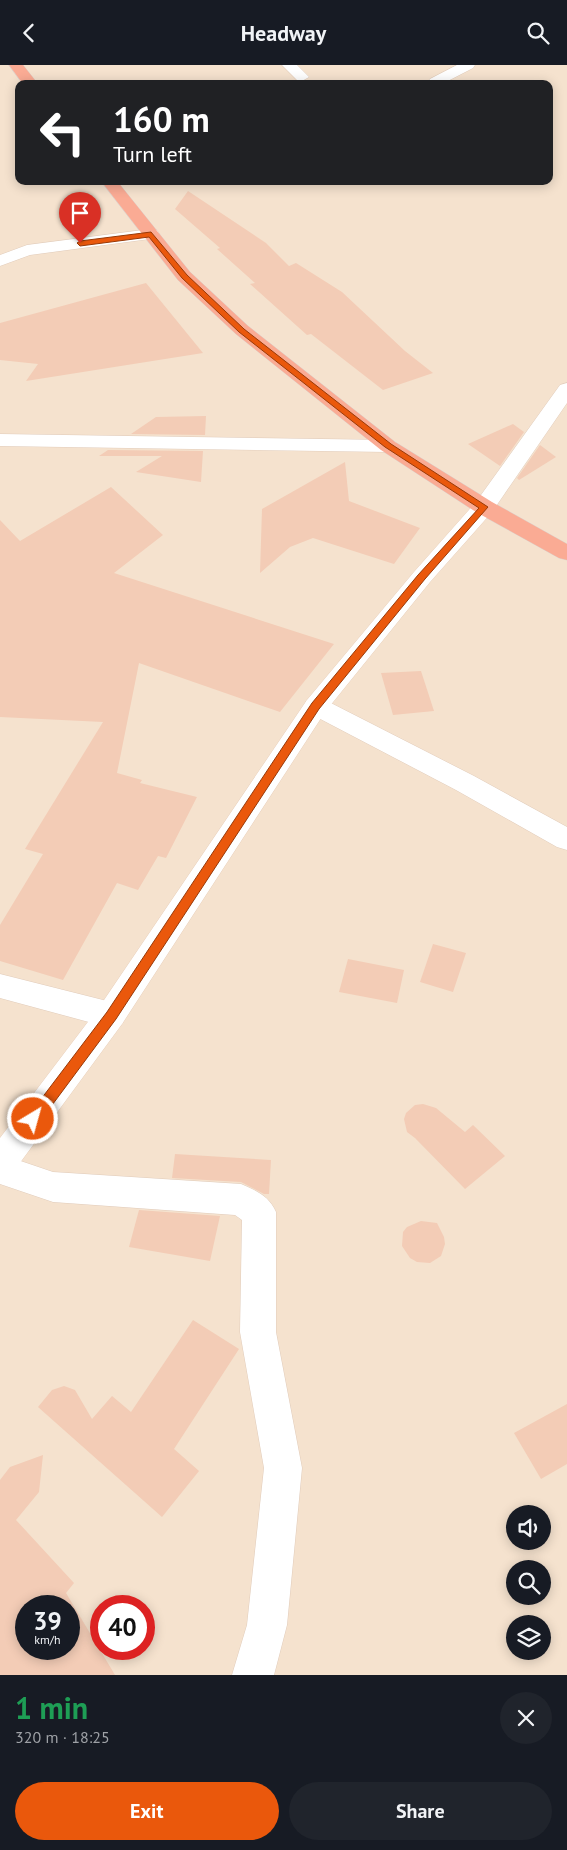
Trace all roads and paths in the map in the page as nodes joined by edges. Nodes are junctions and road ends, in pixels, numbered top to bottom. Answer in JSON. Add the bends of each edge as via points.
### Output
{"nodes":[{"id":1,"x":16,"y":65,"type":"edge"},
{"id":2,"x":289,"y":65,"type":"edge"},
{"id":3,"x":468,"y":65,"type":"edge"},
{"id":4,"x":302,"y":77,"type":"dead end"},
{"id":5,"x":28,"y":80,"type":"edge"},
{"id":6,"x":437,"y":80,"type":"edge"},
{"id":7,"x":112,"y":185,"type":"edge"},
{"id":8,"x":151,"y":235,"type":"junction"},
{"id":9,"x":0,"y":261,"type":"edge"},
{"id":10,"x":567,"y":389,"type":"edge"},
{"id":11,"x":0,"y":440,"type":"edge"},
{"id":12,"x":388,"y":446,"type":"junction"},
{"id":13,"x":484,"y":507,"type":"junction"},
{"id":14,"x":567,"y":553,"type":"edge"},
{"id":15,"x":316,"y":706,"type":"junction"},
{"id":16,"x":567,"y":840,"type":"edge"},
{"id":17,"x":0,"y":986,"type":"edge"},
{"id":18,"x":111,"y":1015,"type":"junction"},
{"id":19,"x":0,"y":1164,"type":"edge"},
{"id":20,"x":0,"y":1169,"type":"edge"},
{"id":21,"x":253,"y":1675,"type":"edge"}],
"edges":[{"from":1,"to":5,"type":"highway"},
{"from":2,"to":4,"type":"street"},
{"from":3,"to":6,"type":"street"},
{"from":7,"to":8,"type":"highway"},
{"from":8,"to":9,"type":"street","via":[[27,250]]},
{"from":8,"to":12,"type":"highway","via":[[184,276],[242,330]]},
{"from":10,"to":13,"type":"street"},
{"from":11,"to":12,"type":"street"},
{"from":12,"to":13,"type":"highway"},
{"from":13,"to":14,"type":"highway"},
{"from":13,"to":15,"type":"street"},
{"from":15,"to":16,"type":"street"},
{"from":15,"to":18,"type":"street"},
{"from":17,"to":18,"type":"street"},
{"from":18,"to":19,"type":"street"},
{"from":20,"to":21,"type":"street","via":[[53,1187],[241,1200],[259,1211],[258,1332],[284,1468],[267,1625]]}]}
